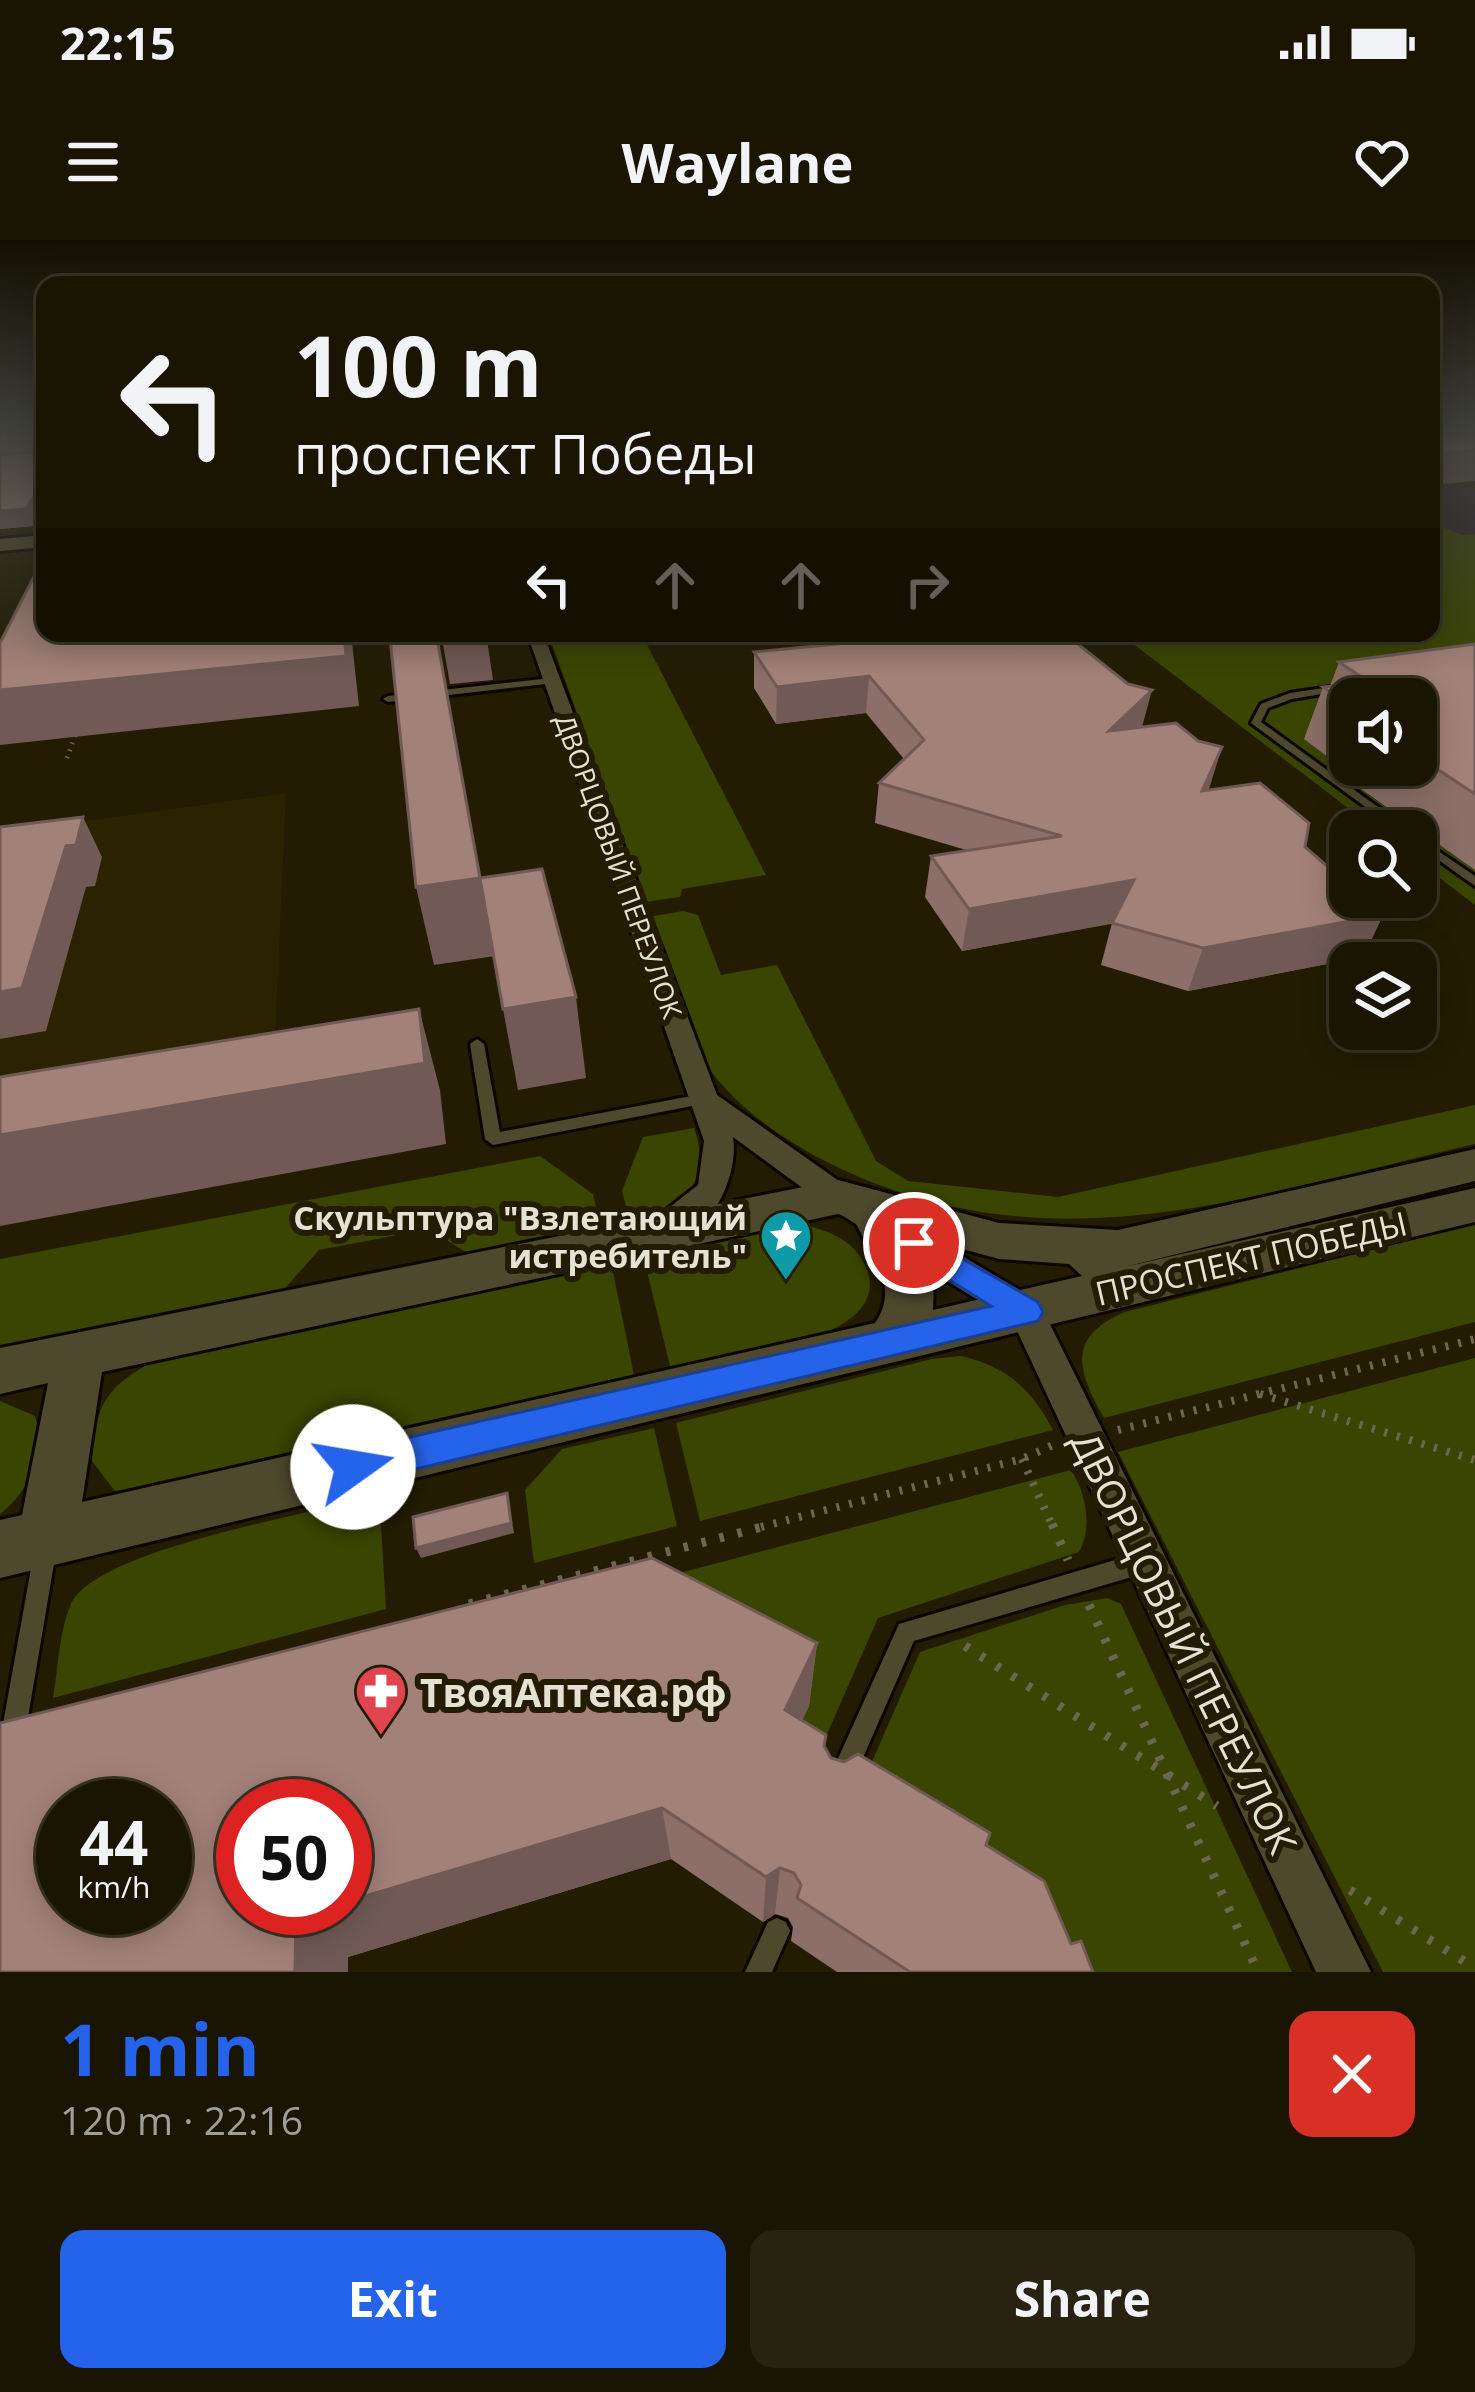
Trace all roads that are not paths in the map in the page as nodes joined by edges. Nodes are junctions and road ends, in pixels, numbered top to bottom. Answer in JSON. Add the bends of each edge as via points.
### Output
{"nodes":[{"id":1,"x":36,"y":542,"type":"edge"},
{"id":2,"x":0,"y":545,"type":"edge"},
{"id":3,"x":538,"y":642,"type":"edge"},
{"id":4,"x":552,"y":681,"type":"junction"},
{"id":5,"x":1329,"y":690,"type":"edge"},
{"id":6,"x":388,"y":699,"type":"edge"},
{"id":7,"x":1329,"y":776,"type":"edge"},
{"id":8,"x":1343,"y":786,"type":"edge"},
{"id":9,"x":1376,"y":810,"type":"edge"},
{"id":10,"x":1437,"y":854,"type":"edge"},
{"id":11,"x":1475,"y":882,"type":"edge"},
{"id":12,"x":476,"y":1044,"type":"dead end"},
{"id":13,"x":702,"y":1099,"type":"junction"},
{"id":14,"x":1475,"y":1165,"type":"edge"},
{"id":15,"x":1475,"y":1205,"type":"edge"},
{"id":16,"x":857,"y":1208,"type":"junction"},
{"id":17,"x":657,"y":1234,"type":"junction"},
{"id":18,"x":1118,"y":1249,"type":"junction"},
{"id":19,"x":1026,"y":1312,"type":"junction"},
{"id":20,"x":890,"y":1343,"type":"junction"},
{"id":21,"x":79,"y":1354,"type":"junction"},
{"id":22,"x":0,"y":1370,"type":"edge"},
{"id":23,"x":24,"y":1543,"type":"edge"},
{"id":24,"x":1147,"y":1562,"type":"junction"},
{"id":25,"x":7,"y":1766,"type":"edge"},
{"id":26,"x":831,"y":1800,"type":"edge"},
{"id":27,"x":776,"y":1931,"type":"edge"},
{"id":28,"x":758,"y":1972,"type":"edge"},
{"id":29,"x":1344,"y":1972,"type":"edge"}],
"edges":[{"from":1,"to":2,"type":"main road"},
{"from":3,"to":4,"type":"street","name":"ДВОРЦОВЫЙ ПЕРЕУЛОК"},
{"from":4,"to":6,"type":"lane"},
{"from":4,"to":13,"type":"street","name":"ДВОРЦОВЫЙ ПЕРЕУЛОК"},
{"from":5,"to":7,"type":"lane","via":[[1264,706],[1256,723]]},
{"from":8,"to":9,"type":"lane"},
{"from":10,"to":11,"type":"lane"},
{"from":12,"to":13,"type":"lane","via":[[493,1139]]},
{"from":13,"to":16,"type":"street"},
{"from":13,"to":17,"type":"street","name":"ДВОРЦОВЫЙ ПЕРЕУЛОК","via":[[720,1174],[705,1204]]},
{"from":14,"to":18,"type":"main road","name":"ПРОСПЕКТ ПОБЕДЫ"},
{"from":15,"to":19,"type":"main road","name":"ПРОСПЕКТ ПОБЕДЫ"},
{"from":16,"to":17,"type":"main road","name":"ПРОСПЕКТ ПОБЕДЫ"},
{"from":16,"to":18,"type":"main road","name":"ПРОСПЕКТ ПОБЕДЫ","via":[[999,1241]]},
{"from":16,"to":19,"type":"street"},
{"from":16,"to":20,"type":"main road","via":[[911,1275],[911,1316]]},
{"from":17,"to":21,"type":"main road","name":"ПРОСПЕКТ ПОБЕДЫ"},
{"from":18,"to":19,"type":"main road","name":"ПРОСПЕКТ ПОБЕДЫ","via":[[1059,1273]]},
{"from":19,"to":20,"type":"main road","name":"ПРОСПЕКТ ПОБЕДЫ"},
{"from":19,"to":24,"type":"street","name":"ДВОРЦОВЫЙ ПЕРЕУЛОК"},
{"from":20,"to":23,"type":"main road","name":"ПРОСПЕКТ ПОБЕДЫ"},
{"from":21,"to":22,"type":"main road","name":"ПРОСПЕКТ ПОБЕДЫ"},
{"from":21,"to":23,"type":"main road"},
{"from":23,"to":25,"type":"lane"},
{"from":24,"to":26,"type":"lane","via":[[907,1632]]},
{"from":24,"to":29,"type":"street","name":"ДВОРЦОВЫЙ ПЕРЕУЛОК"},
{"from":27,"to":28,"type":"lane"}]}
